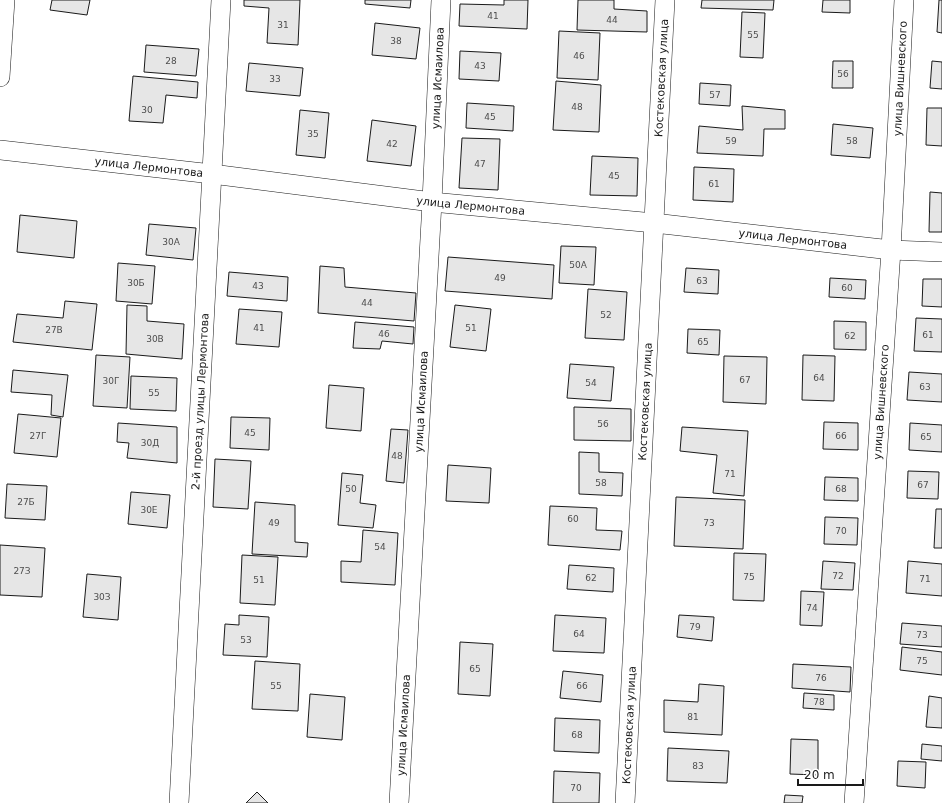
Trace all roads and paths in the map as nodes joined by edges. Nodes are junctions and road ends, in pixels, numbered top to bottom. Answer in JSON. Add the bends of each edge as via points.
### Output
{"nodes":[{"id":1,"x":5,"y":0,"type":"edge"},
{"id":2,"x":221,"y":0,"type":"edge"},
{"id":3,"x":441,"y":0,"type":"edge"},
{"id":4,"x":665,"y":0,"type":"edge"},
{"id":5,"x":904,"y":0,"type":"edge"},
{"id":6,"x":0,"y":77,"type":"edge"},
{"id":7,"x":0,"y":150,"type":"edge"},
{"id":8,"x":212,"y":174,"type":"junction"},
{"id":9,"x":432,"y":202,"type":"junction"},
{"id":10,"x":654,"y":223,"type":"junction"},
{"id":11,"x":891,"y":250,"type":"junction"},
{"id":12,"x":942,"y":252,"type":"edge"},
{"id":13,"x":179,"y":803,"type":"edge"},
{"id":14,"x":399,"y":803,"type":"edge"},
{"id":15,"x":625,"y":803,"type":"edge"},
{"id":16,"x":854,"y":803,"type":"edge"}],
"edges":[{"from":1,"to":6,"type":"street"},
{"from":2,"to":8,"type":"street","name":"2-й проезд улицы Лермонтова"},
{"from":3,"to":9,"type":"street","name":"улица Исмаилова"},
{"from":4,"to":10,"type":"street","name":"Костековская улица"},
{"from":5,"to":11,"type":"street","name":"улица Вишневского"},
{"from":7,"to":8,"type":"street","name":"улица Лермонтова"},
{"from":8,"to":9,"type":"street","name":"улица Лермонтова"},
{"from":8,"to":13,"type":"street","name":"2-й проезд улицы Лермонтова"},
{"from":9,"to":10,"type":"street","name":"улица Лермонтова"},
{"from":9,"to":14,"type":"street","name":"улица Исмаилова"},
{"from":10,"to":11,"type":"street","name":"улица Лермонтова"},
{"from":10,"to":15,"type":"street","name":"Костековская улица"},
{"from":11,"to":12,"type":"street","name":"улица Лермонтова"},
{"from":11,"to":16,"type":"street","name":"улица Вишневского"}]}
